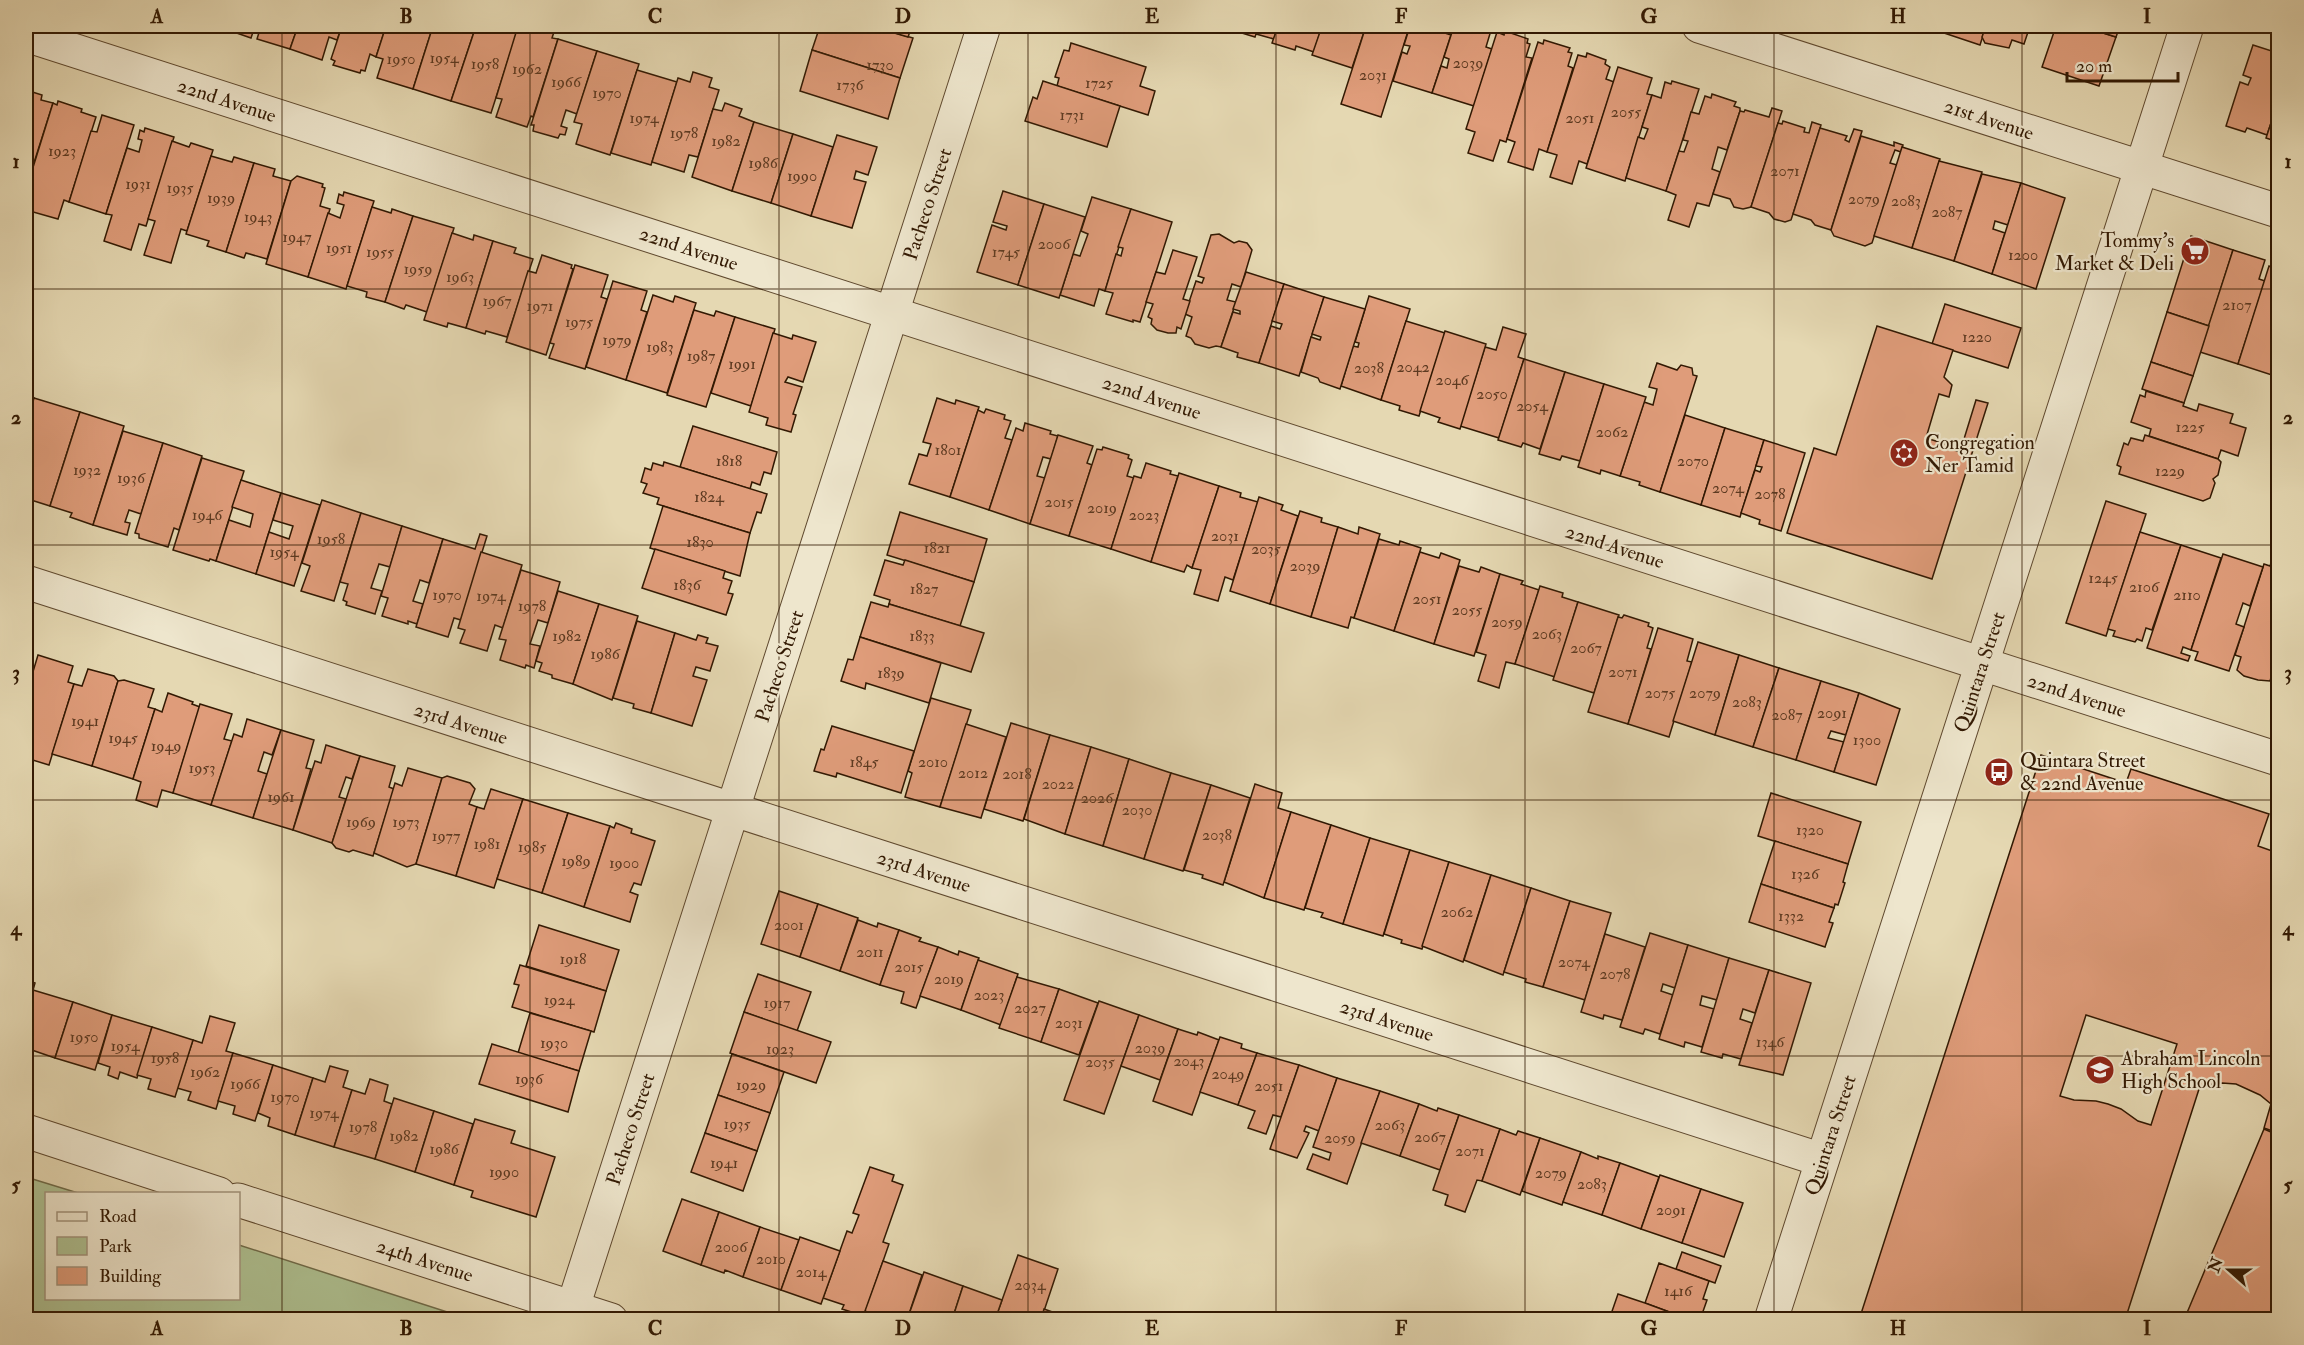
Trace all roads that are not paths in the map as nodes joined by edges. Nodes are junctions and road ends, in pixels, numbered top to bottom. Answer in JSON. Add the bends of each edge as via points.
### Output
{"nodes":[{"id":1,"x":984,"y":26,"type":"edge"},
{"id":2,"x":1700,"y":26,"type":"edge"},
{"id":3,"x":2187,"y":26,"type":"edge"},
{"id":4,"x":26,"y":35,"type":"edge"},
{"id":5,"x":2142,"y":168,"type":"junction"},
{"id":6,"x":2278,"y":212,"type":"edge"},
{"id":7,"x":892,"y":314,"type":"junction"},
{"id":8,"x":26,"y":582,"type":"edge"},
{"id":9,"x":1982,"y":664,"type":"junction"},
{"id":10,"x":2278,"y":759,"type":"edge"},
{"id":11,"x":733,"y":810,"type":"junction"},
{"id":12,"x":26,"y":1131,"type":"edge"},
{"id":13,"x":1822,"y":1160,"type":"junction"},
{"id":14,"x":213,"y":1192,"type":"edge"},
{"id":15,"x":240,"y":1201,"type":"edge"},
{"id":16,"x":573,"y":1307,"type":"junction"},
{"id":17,"x":611,"y":1320,"type":"edge"},
{"id":18,"x":1771,"y":1320,"type":"edge"}],
"edges":[{"from":1,"to":7,"type":"street","name":"Pacheco Street"},
{"from":2,"to":5,"type":"street","name":"21st Avenue"},
{"from":3,"to":5,"type":"street","name":"Quintara Street"},
{"from":4,"to":7,"type":"street","name":"22nd Avenue"},
{"from":5,"to":6,"type":"street","name":"21st Avenue"},
{"from":5,"to":9,"type":"street","name":"Quintara Street"},
{"from":7,"to":9,"type":"street","name":"22nd Avenue"},
{"from":7,"to":11,"type":"street","name":"Pacheco Street"},
{"from":8,"to":11,"type":"street","name":"23rd Avenue"},
{"from":9,"to":10,"type":"street","name":"22nd Avenue"},
{"from":9,"to":13,"type":"street","name":"Quintara Street"},
{"from":11,"to":13,"type":"street","name":"23rd Avenue"},
{"from":11,"to":16,"type":"street","name":"Pacheco Street"},
{"from":12,"to":14,"type":"street"},
{"from":13,"to":18,"type":"street","name":"Quintara Street"},
{"from":15,"to":16,"type":"street","name":"24th Avenue"},
{"from":16,"to":17,"type":"street","name":"24th Avenue"}]}
